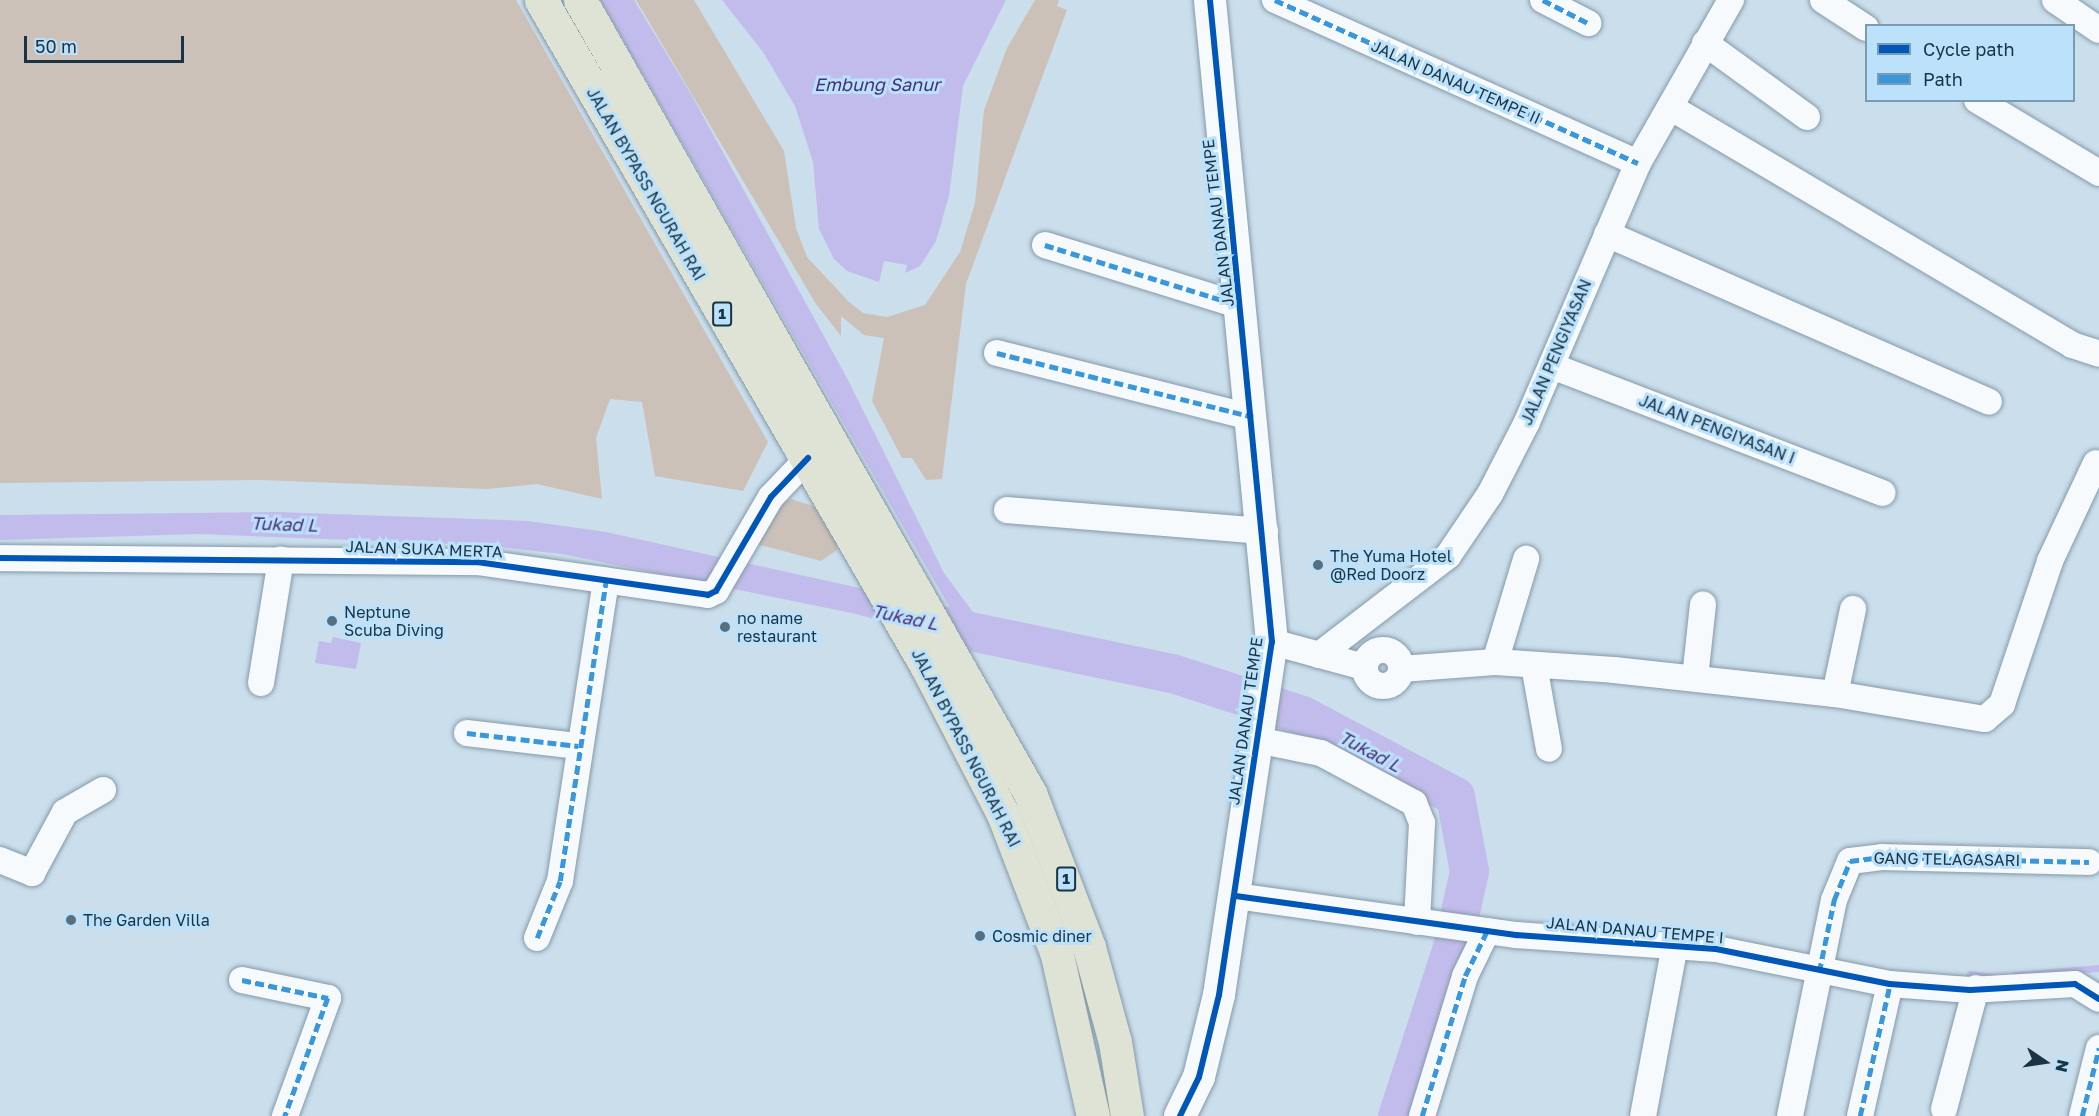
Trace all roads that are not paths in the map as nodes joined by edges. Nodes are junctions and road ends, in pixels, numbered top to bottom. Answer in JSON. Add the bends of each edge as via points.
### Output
{"nodes":[{"id":1,"x":542,"y":0,"type":"edge"},
{"id":2,"x":580,"y":0,"type":"edge"},
{"id":3,"x":1210,"y":0,"type":"edge"},
{"id":4,"x":1275,"y":0,"type":"edge"},
{"id":5,"x":1543,"y":0,"type":"edge"},
{"id":6,"x":1731,"y":0,"type":"edge"},
{"id":7,"x":1823,"y":0,"type":"edge"},
{"id":8,"x":2055,"y":0,"type":"edge"},
{"id":9,"x":1588,"y":23,"type":"dead end"},
{"id":10,"x":1865,"y":27,"type":"edge"},
{"id":11,"x":2099,"y":30,"type":"edge"},
{"id":12,"x":1705,"y":43,"type":"junction"},
{"id":13,"x":625,"y":79,"type":"junction"},
{"id":14,"x":597,"y":98,"type":"junction"},
{"id":15,"x":1980,"y":102,"type":"edge"},
{"id":16,"x":1671,"y":107,"type":"junction"},
{"id":17,"x":1807,"y":117,"type":"dead end"},
{"id":18,"x":1638,"y":163,"type":"junction"},
{"id":19,"x":2099,"y":173,"type":"edge"},
{"id":20,"x":1607,"y":234,"type":"junction"},
{"id":21,"x":1045,"y":245,"type":"dead end"},
{"id":22,"x":1241,"y":306,"type":"junction"},
{"id":23,"x":997,"y":353,"type":"dead end"},
{"id":24,"x":2099,"y":354,"type":"edge"},
{"id":25,"x":1552,"y":366,"type":"junction"},
{"id":26,"x":1989,"y":402,"type":"dead end"},
{"id":27,"x":1253,"y":417,"type":"junction"},
{"id":28,"x":808,"y":458,"type":"junction"},
{"id":29,"x":2096,"y":463,"type":"dead end"},
{"id":30,"x":1882,"y":493,"type":"dead end"},
{"id":31,"x":1007,"y":510,"type":"dead end"},
{"id":32,"x":861,"y":520,"type":"junction"},
{"id":33,"x":1265,"y":531,"type":"junction"},
{"id":34,"x":0,"y":558,"type":"edge"},
{"id":35,"x":1526,"y":559,"type":"dead end"},
{"id":36,"x":281,"y":560,"type":"junction"},
{"id":37,"x":606,"y":581,"type":"junction"},
{"id":38,"x":1703,"y":604,"type":"dead end"},
{"id":39,"x":1853,"y":609,"type":"dead end"},
{"id":40,"x":1270,"y":654,"type":"junction"},
{"id":41,"x":1319,"y":655,"type":"junction"},
{"id":42,"x":1494,"y":662,"type":"junction"},
{"id":43,"x":942,"y":663,"type":"junction"},
{"id":44,"x":1534,"y":664,"type":"junction"},
{"id":45,"x":1695,"y":678,"type":"junction"},
{"id":46,"x":261,"y":683,"type":"dead end"},
{"id":47,"x":1835,"y":694,"type":"junction"},
{"id":48,"x":467,"y":733,"type":"dead end"},
{"id":49,"x":1258,"y":734,"type":"junction"},
{"id":50,"x":578,"y":746,"type":"junction"},
{"id":51,"x":1549,"y":750,"type":"dead end"},
{"id":52,"x":103,"y":790,"type":"dead end"},
{"id":53,"x":0,"y":860,"type":"edge"},
{"id":54,"x":2090,"y":862,"type":"dead end"},
{"id":55,"x":1235,"y":896,"type":"junction"},
{"id":56,"x":1428,"y":924,"type":"junction"},
{"id":57,"x":1485,"y":931,"type":"junction"},
{"id":58,"x":537,"y":938,"type":"dead end"},
{"id":59,"x":1675,"y":945,"type":"junction"},
{"id":60,"x":1819,"y":972,"type":"junction"},
{"id":61,"x":242,"y":980,"type":"dead end"},
{"id":62,"x":1890,"y":984,"type":"junction"},
{"id":63,"x":1976,"y":988,"type":"junction"},
{"id":64,"x":2099,"y":999,"type":"edge"},
{"id":65,"x":2099,"y":1048,"type":"edge"},
{"id":66,"x":1944,"y":1109,"type":"dead end"},
{"id":67,"x":285,"y":1116,"type":"edge"},
{"id":68,"x":1093,"y":1116,"type":"edge"},
{"id":69,"x":1127,"y":1116,"type":"edge"},
{"id":70,"x":1180,"y":1116,"type":"edge"},
{"id":71,"x":1422,"y":1116,"type":"edge"},
{"id":72,"x":1643,"y":1116,"type":"edge"},
{"id":73,"x":1791,"y":1116,"type":"edge"},
{"id":74,"x":1860,"y":1116,"type":"edge"},
{"id":75,"x":2082,"y":1116,"type":"edge"}],
"edges":[{"from":1,"to":14,"type":"highway","name":"JALAN BYPASS NGURAH RAI","number":"1"},
{"from":2,"to":13,"type":"highway","name":"JALAN BYPASS NGURAH RAI","number":"1"},
{"from":3,"to":22,"type":"street","name":"JALAN DANAU TEMPE"},
{"from":4,"to":18,"type":"street","name":"JALAN DANAU TEMPE II"},
{"from":5,"to":9,"type":"street"},
{"from":6,"to":12,"type":"street","name":"JALAN PENGIYASAN"},
{"from":7,"to":10,"type":"street"},
{"from":8,"to":11,"type":"street"},
{"from":12,"to":16,"type":"street","name":"JALAN PENGIYASAN"},
{"from":12,"to":17,"type":"street"},
{"from":13,"to":14,"type":"highway"},
{"from":13,"to":32,"type":"highway","name":"JALAN BYPASS NGURAH RAI","number":"1"},
{"from":14,"to":28,"type":"highway","name":"JALAN BYPASS NGURAH RAI","number":"1"},
{"from":15,"to":19,"type":"street"},
{"from":16,"to":18,"type":"street","name":"JALAN PENGIYASAN"},
{"from":16,"to":24,"type":"street","via":[[2072,345]]},
{"from":18,"to":20,"type":"street","name":"JALAN PENGIYASAN"},
{"from":20,"to":25,"type":"street","name":"JALAN PENGIYASAN"},
{"from":20,"to":26,"type":"street"},
{"from":21,"to":22,"type":"street"},
{"from":22,"to":27,"type":"street","name":"JALAN DANAU TEMPE"},
{"from":23,"to":27,"type":"street"},
{"from":25,"to":30,"type":"street","name":"JALAN PENGIYASAN I"},
{"from":25,"to":41,"type":"street","name":"JALAN PENGIYASAN","via":[[1490,494],[1448,556]]},
{"from":27,"to":33,"type":"street","name":"JALAN DANAU TEMPE"},
{"from":28,"to":32,"type":"highway","name":"JALAN BYPASS NGURAH RAI","number":"1"},
{"from":28,"to":37,"type":"street","name":"JALAN SUKA MERTA","via":[[771,497],[716,591],[677,594]]},
{"from":29,"to":47,"type":"street","via":[[2050,561],[2010,686],[1994,714],[1971,720]]},
{"from":31,"to":33,"type":"street"},
{"from":32,"to":43,"type":"highway","name":"JALAN BYPASS NGURAH RAI","number":"1"},
{"from":33,"to":40,"type":"street","name":"JALAN DANAU TEMPE"},
{"from":34,"to":36,"type":"street","name":"JALAN SUKA MERTA"},
{"from":35,"to":42,"type":"street"},
{"from":36,"to":37,"type":"street","name":"JALAN SUKA MERTA","via":[[477,562]]},
{"from":36,"to":46,"type":"street"},
{"from":37,"to":50,"type":"street"},
{"from":38,"to":45,"type":"street"},
{"from":39,"to":47,"type":"street"},
{"from":40,"to":41,"type":"street"},
{"from":40,"to":49,"type":"street","name":"JALAN DANAU TEMPE"},
{"from":41,"to":42,"type":"street","via":[[1364,667],[1370,654],[1384,650],[1396,656],[1401,669]]},
{"from":42,"to":44,"type":"street"},
{"from":43,"to":68,"type":"highway","name":"JALAN BYPASS NGURAH RAI","number":"1","via":[[1057,955]]},
{"from":43,"to":69,"type":"highway","name":"JALAN BYPASS NGURAH RAI","number":"1","via":[[1030,793],[1061,866],[1115,1042]]},
{"from":44,"to":45,"type":"street"},
{"from":44,"to":51,"type":"street"},
{"from":45,"to":47,"type":"street"},
{"from":48,"to":50,"type":"street"},
{"from":49,"to":55,"type":"street","name":"JALAN DANAU TEMPE"},
{"from":49,"to":56,"type":"street","via":[[1321,753],[1414,803],[1422,823]]},
{"from":50,"to":58,"type":"street","via":[[560,881]]},
{"from":52,"to":53,"type":"street","via":[[65,812],[32,873]]},
{"from":54,"to":60,"type":"street","name":"GANG TELAGASARI","via":[[1882,857],[1850,861],[1834,900]]},
{"from":55,"to":56,"type":"street","name":"JALAN DANAU TEMPE I"},
{"from":55,"to":70,"type":"street","name":"JALAN DANAU TEMPE","via":[[1202,1066]]},
{"from":56,"to":57,"type":"street","name":"JALAN DANAU TEMPE I"},
{"from":57,"to":59,"type":"street","name":"JALAN DANAU TEMPE I"},
{"from":57,"to":71,"type":"street","via":[[1465,976]]},
{"from":59,"to":60,"type":"street","name":"JALAN DANAU TEMPE I","via":[[1777,960]]},
{"from":59,"to":72,"type":"street"},
{"from":60,"to":62,"type":"street","name":"JALAN DANAU TEMPE I"},
{"from":60,"to":73,"type":"street"},
{"from":61,"to":67,"type":"street","via":[[328,998]]},
{"from":62,"to":63,"type":"street","name":"JALAN DANAU TEMPE I"},
{"from":62,"to":74,"type":"street"},
{"from":63,"to":64,"type":"street","name":"JALAN DANAU TEMPE I","via":[[2075,984]]},
{"from":63,"to":66,"type":"street"},
{"from":65,"to":75,"type":"street"}]}
